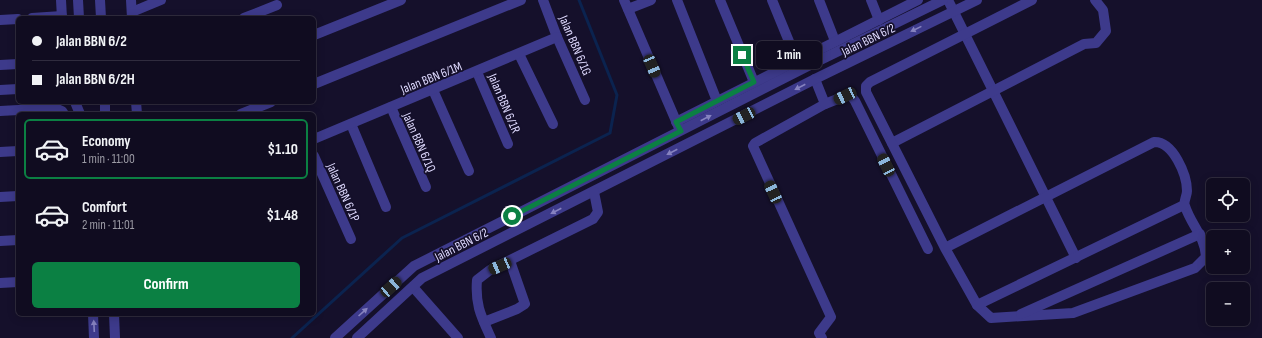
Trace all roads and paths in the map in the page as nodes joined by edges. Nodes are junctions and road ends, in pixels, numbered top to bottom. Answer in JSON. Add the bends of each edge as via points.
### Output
{"nodes":[{"id":1,"x":61,"y":0,"type":"edge"},
{"id":2,"x":78,"y":0,"type":"edge"},
{"id":3,"x":100,"y":0,"type":"edge"},
{"id":4,"x":132,"y":0,"type":"edge"},
{"id":5,"x":161,"y":0,"type":"edge"},
{"id":6,"x":401,"y":0,"type":"edge"},
{"id":7,"x":521,"y":0,"type":"edge"},
{"id":8,"x":543,"y":0,"type":"edge"},
{"id":9,"x":651,"y":0,"type":"edge"},
{"id":10,"x":677,"y":0,"type":"edge"},
{"id":11,"x":720,"y":0,"type":"edge"},
{"id":12,"x":772,"y":0,"type":"edge"},
{"id":13,"x":819,"y":0,"type":"edge"},
{"id":14,"x":871,"y":0,"type":"edge"},
{"id":15,"x":918,"y":0,"type":"edge"},
{"id":16,"x":943,"y":0,"type":"edge"},
{"id":17,"x":948,"y":0,"type":"edge"},
{"id":18,"x":976,"y":0,"type":"edge"},
{"id":19,"x":1032,"y":0,"type":"edge"},
{"id":20,"x":1095,"y":0,"type":"edge"},
{"id":21,"x":927,"y":3,"type":"edge"},
{"id":22,"x":626,"y":4,"type":"edge"},
{"id":23,"x":277,"y":5,"type":"dead end"},
{"id":24,"x":954,"y":12,"type":"junction"},
{"id":25,"x":132,"y":15,"type":"edge"},
{"id":26,"x":62,"y":16,"type":"edge"},
{"id":27,"x":79,"y":16,"type":"edge"},
{"id":28,"x":101,"y":16,"type":"edge"},
{"id":29,"x":249,"y":16,"type":"edge"},
{"id":30,"x":16,"y":19,"type":"edge"},
{"id":31,"x":0,"y":20,"type":"edge"},
{"id":32,"x":879,"y":20,"type":"junction"},
{"id":33,"x":935,"y":20,"type":"junction"},
{"id":34,"x":316,"y":34,"type":"edge"},
{"id":35,"x":964,"y":34,"type":"junction"},
{"id":36,"x":557,"y":37,"type":"junction"},
{"id":37,"x":835,"y":41,"type":"junction"},
{"id":38,"x":520,"y":54,"type":"junction"},
{"id":39,"x":797,"y":61,"type":"junction"},
{"id":40,"x":16,"y":64,"type":"edge"},
{"id":41,"x":0,"y":65,"type":"edge"},
{"id":42,"x":477,"y":72,"type":"junction"},
{"id":43,"x":815,"y":79,"type":"junction"},
{"id":44,"x":754,"y":82,"type":"junction"},
{"id":45,"x":316,"y":83,"type":"edge"},
{"id":46,"x":16,"y":89,"type":"edge"},
{"id":47,"x":0,"y":90,"type":"edge"},
{"id":48,"x":433,"y":90,"type":"junction"},
{"id":49,"x":992,"y":90,"type":"junction"},
{"id":50,"x":585,"y":100,"type":"dead end"},
{"id":51,"x":717,"y":101,"type":"junction"},
{"id":52,"x":266,"y":104,"type":"edge"},
{"id":53,"x":826,"y":104,"type":"junction"},
{"id":54,"x":391,"y":108,"type":"junction"},
{"id":55,"x":0,"y":111,"type":"edge"},
{"id":56,"x":63,"y":112,"type":"edge"},
{"id":57,"x":246,"y":112,"type":"edge"},
{"id":58,"x":351,"y":124,"type":"junction"},
{"id":59,"x":553,"y":124,"type":"dead end"},
{"id":60,"x":678,"y":127,"type":"junction"},
{"id":61,"x":316,"y":138,"type":"edge"},
{"id":62,"x":892,"y":142,"type":"junction"},
{"id":63,"x":508,"y":144,"type":"dead end"},
{"id":64,"x":687,"y":144,"type":"junction"},
{"id":65,"x":16,"y":151,"type":"edge"},
{"id":66,"x":0,"y":152,"type":"edge"},
{"id":67,"x":316,"y":160,"type":"edge"},
{"id":68,"x":468,"y":171,"type":"dead end"},
{"id":69,"x":426,"y":187,"type":"dead end"},
{"id":70,"x":594,"y":192,"type":"junction"},
{"id":71,"x":16,"y":196,"type":"edge"},
{"id":72,"x":0,"y":197,"type":"edge"},
{"id":73,"x":1046,"y":198,"type":"junction"},
{"id":74,"x":1184,"y":205,"type":"junction"},
{"id":75,"x":386,"y":207,"type":"dead end"},
{"id":76,"x":1200,"y":234,"type":"junction"},
{"id":77,"x":351,"y":239,"type":"dead end"},
{"id":78,"x":16,"y":240,"type":"edge"},
{"id":79,"x":0,"y":241,"type":"edge"},
{"id":80,"x":944,"y":248,"type":"junction"},
{"id":81,"x":928,"y":249,"type":"dead end"},
{"id":82,"x":1076,"y":258,"type":"junction"},
{"id":83,"x":510,"y":261,"type":"junction"},
{"id":84,"x":16,"y":282,"type":"edge"},
{"id":85,"x":0,"y":283,"type":"edge"},
{"id":86,"x":413,"y":287,"type":"junction"},
{"id":87,"x":977,"y":304,"type":"junction"},
{"id":88,"x":93,"y":316,"type":"edge"},
{"id":89,"x":114,"y":316,"type":"edge"},
{"id":90,"x":1016,"y":316,"type":"junction"},
{"id":91,"x":484,"y":322,"type":"junction"},
{"id":92,"x":94,"y":338,"type":"edge"},
{"id":93,"x":115,"y":338,"type":"edge"},
{"id":94,"x":334,"y":338,"type":"edge"},
{"id":95,"x":357,"y":338,"type":"edge"},
{"id":96,"x":458,"y":338,"type":"edge"},
{"id":97,"x":491,"y":338,"type":"edge"},
{"id":98,"x":822,"y":338,"type":"edge"}],
"edges":[{"from":1,"to":26,"type":"street"},
{"from":2,"to":27,"type":"street"},
{"from":3,"to":28,"type":"street"},
{"from":4,"to":25,"type":"street"},
{"from":5,"to":25,"type":"street"},
{"from":6,"to":34,"type":"street"},
{"from":7,"to":45,"type":"street"},
{"from":8,"to":36,"type":"street","name":"Jalan BBN 6/1G"},
{"from":9,"to":22,"type":"street"},
{"from":10,"to":51,"type":"street"},
{"from":11,"to":44,"type":"street"},
{"from":12,"to":39,"type":"street"},
{"from":13,"to":37,"type":"street"},
{"from":14,"to":32,"type":"street"},
{"from":15,"to":32,"type":"street"},
{"from":16,"to":21,"type":"street","name":"Jalan BBN 6/2"},
{"from":17,"to":24,"type":"street"},
{"from":18,"to":24,"type":"street","name":"Jalan BBN 6/2"},
{"from":19,"to":35,"type":"street"},
{"from":20,"to":49,"type":"street","via":[[1103,10],[1106,31],[1096,44],[1084,44]]},
{"from":21,"to":33,"type":"street"},
{"from":60,"to":21,"type":"street","name":"Jalan BBN 6/2","one_way":true},
{"from":22,"to":60,"type":"street"},
{"from":23,"to":29,"type":"street"},
{"from":24,"to":33,"type":"street","name":"Jalan BBN 6/2"},
{"from":24,"to":35,"type":"street"},
{"from":30,"to":31,"type":"street"},
{"from":32,"to":37,"type":"street"},
{"from":33,"to":43,"type":"street","name":"Jalan BBN 6/2","one_way":true},
{"from":35,"to":49,"type":"street"},
{"from":35,"to":62,"type":"street","via":[[866,86],[866,92]]},
{"from":36,"to":38,"type":"street","name":"Jalan BBN 6/1M"},
{"from":36,"to":50,"type":"street","name":"Jalan BBN 6/1G"},
{"from":37,"to":39,"type":"street"},
{"from":38,"to":42,"type":"street","name":"Jalan BBN 6/1M"},
{"from":38,"to":59,"type":"street"},
{"from":39,"to":44,"type":"street"},
{"from":40,"to":41,"type":"street"},
{"from":42,"to":48,"type":"street","name":"Jalan BBN 6/1M"},
{"from":42,"to":63,"type":"street","name":"Jalan BBN 6/1R"},
{"from":43,"to":53,"type":"street"},
{"from":43,"to":64,"type":"street","name":"Jalan BBN 6/2","one_way":true},
{"from":44,"to":51,"type":"street"},
{"from":46,"to":47,"type":"street"},
{"from":48,"to":54,"type":"street","name":"Jalan BBN 6/1M"},
{"from":48,"to":68,"type":"street"},
{"from":49,"to":62,"type":"street"},
{"from":49,"to":73,"type":"street"},
{"from":51,"to":60,"type":"street"},
{"from":52,"to":57,"type":"street"},
{"from":53,"to":81,"type":"street","via":[[845,96],[851,96],[855,101]]},
{"from":53,"to":98,"type":"street","via":[[753,146],[831,317],[819,333]]},
{"from":54,"to":58,"type":"street","name":"Jalan BBN 6/1M"},
{"from":54,"to":69,"type":"street","name":"Jalan BBN 6/1Q"},
{"from":55,"to":56,"type":"street","via":[[55,108]]},
{"from":58,"to":61,"type":"street","name":"Jalan BBN 6/1M"},
{"from":58,"to":75,"type":"street"},
{"from":60,"to":64,"type":"street"},
{"from":94,"to":60,"type":"street","name":"Jalan BBN 6/2","one_way":true,"via":[[414,266]]},
{"from":62,"to":80,"type":"street"},
{"from":64,"to":70,"type":"street","name":"Jalan BBN 6/2","one_way":true},
{"from":65,"to":66,"type":"street"},
{"from":67,"to":77,"type":"street","name":"Jalan BBN 6/1P"},
{"from":70,"to":83,"type":"street","via":[[598,212],[594,219]]},
{"from":70,"to":86,"type":"street","name":"Jalan BBN 6/2","one_way":true,"via":[[422,278]]},
{"from":71,"to":72,"type":"street"},
{"from":73,"to":74,"type":"street","via":[[1154,142],[1161,141],[1168,146],[1182,170],[1187,192]]},
{"from":73,"to":80,"type":"street"},
{"from":73,"to":82,"type":"street"},
{"from":74,"to":76,"type":"street"},
{"from":74,"to":82,"type":"street"},
{"from":76,"to":90,"type":"street"},
{"from":76,"to":90,"type":"street","via":[[1206,246],[1206,257],[1195,268],[1073,313]]},
{"from":78,"to":79,"type":"street"},
{"from":80,"to":87,"type":"street"},
{"from":82,"to":87,"type":"street"},
{"from":83,"to":91,"type":"street","via":[[490,270],[477,280],[476,296]]},
{"from":83,"to":91,"type":"street","via":[[525,304]]},
{"from":84,"to":85,"type":"street"},
{"from":86,"to":95,"type":"street","name":"Jalan BBN 6/2"},
{"from":86,"to":96,"type":"street"},
{"from":87,"to":90,"type":"street","via":[[991,318]]},
{"from":92,"to":88,"type":"street","one_way":true},
{"from":89,"to":93,"type":"street"},
{"from":91,"to":97,"type":"street"}]}
